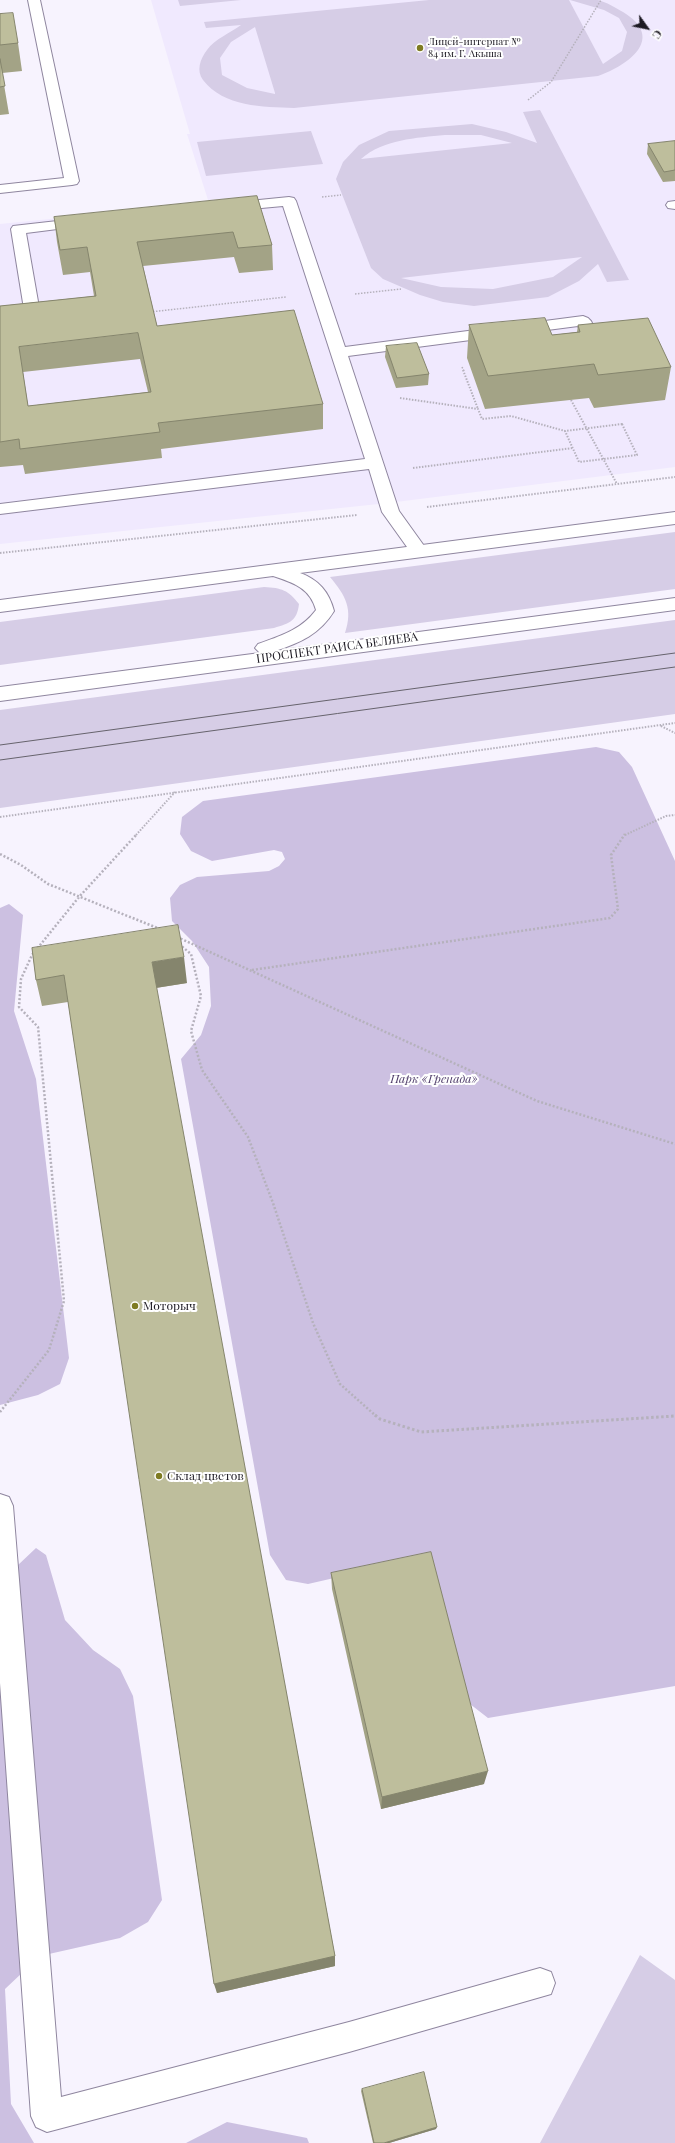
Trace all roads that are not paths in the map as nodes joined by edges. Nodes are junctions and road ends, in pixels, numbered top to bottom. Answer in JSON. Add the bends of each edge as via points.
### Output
{"nodes":[{"id":1,"x":34,"y":0,"type":"edge"},
{"id":2,"x":0,"y":189,"type":"edge"},
{"id":3,"x":212,"y":209,"type":"edge"},
{"id":4,"x":96,"y":221,"type":"edge"},
{"id":5,"x":32,"y":313,"type":"junction"},
{"id":6,"x":0,"y":316,"type":"edge"},
{"id":7,"x":34,"y":328,"type":"edge"},
{"id":8,"x":597,"y":350,"type":"edge"},
{"id":9,"x":338,"y":352,"type":"junction"},
{"id":10,"x":376,"y":468,"type":"junction"},
{"id":11,"x":0,"y":509,"type":"edge"},
{"id":12,"x":675,"y":518,"type":"edge"},
{"id":13,"x":418,"y":550,"type":"junction"},
{"id":14,"x":276,"y":572,"type":"junction"},
{"id":15,"x":675,"y":604,"type":"edge"},
{"id":16,"x":0,"y":606,"type":"edge"},
{"id":17,"x":213,"y":665,"type":"junction"},
{"id":18,"x":0,"y":694,"type":"edge"},
{"id":19,"x":0,"y":1506,"type":"edge"},
{"id":20,"x":540,"y":1982,"type":"dead end"}],
"edges":[{"from":1,"to":2,"type":"street","via":[[72,181]]},
{"from":3,"to":9,"type":"street","via":[[289,201]]},
{"from":4,"to":5,"type":"street","via":[[18,229]]},
{"from":5,"to":6,"type":"street"},
{"from":5,"to":7,"type":"street"},
{"from":8,"to":9,"type":"street","via":[[583,322]]},
{"from":9,"to":10,"type":"street"},
{"from":10,"to":11,"type":"street"},
{"from":10,"to":13,"type":"street","via":[[391,512]]},
{"from":12,"to":13,"type":"street"},
{"from":13,"to":14,"type":"street"},
{"from":14,"to":16,"type":"street"},
{"from":14,"to":17,"type":"street","via":[[300,579],[314,588],[323,599],[325,611],[315,625],[304,634]]},
{"from":15,"to":17,"type":"street","name":"ПРОСПЕКТ РАИСА БЕЛЯЕВА"},
{"from":17,"to":18,"type":"street","name":"ПРОСПЕКТ РАИСА БЕЛЯЕВА"},
{"from":19,"to":20,"type":"street","via":[[47,2116],[349,2037]]}]}
